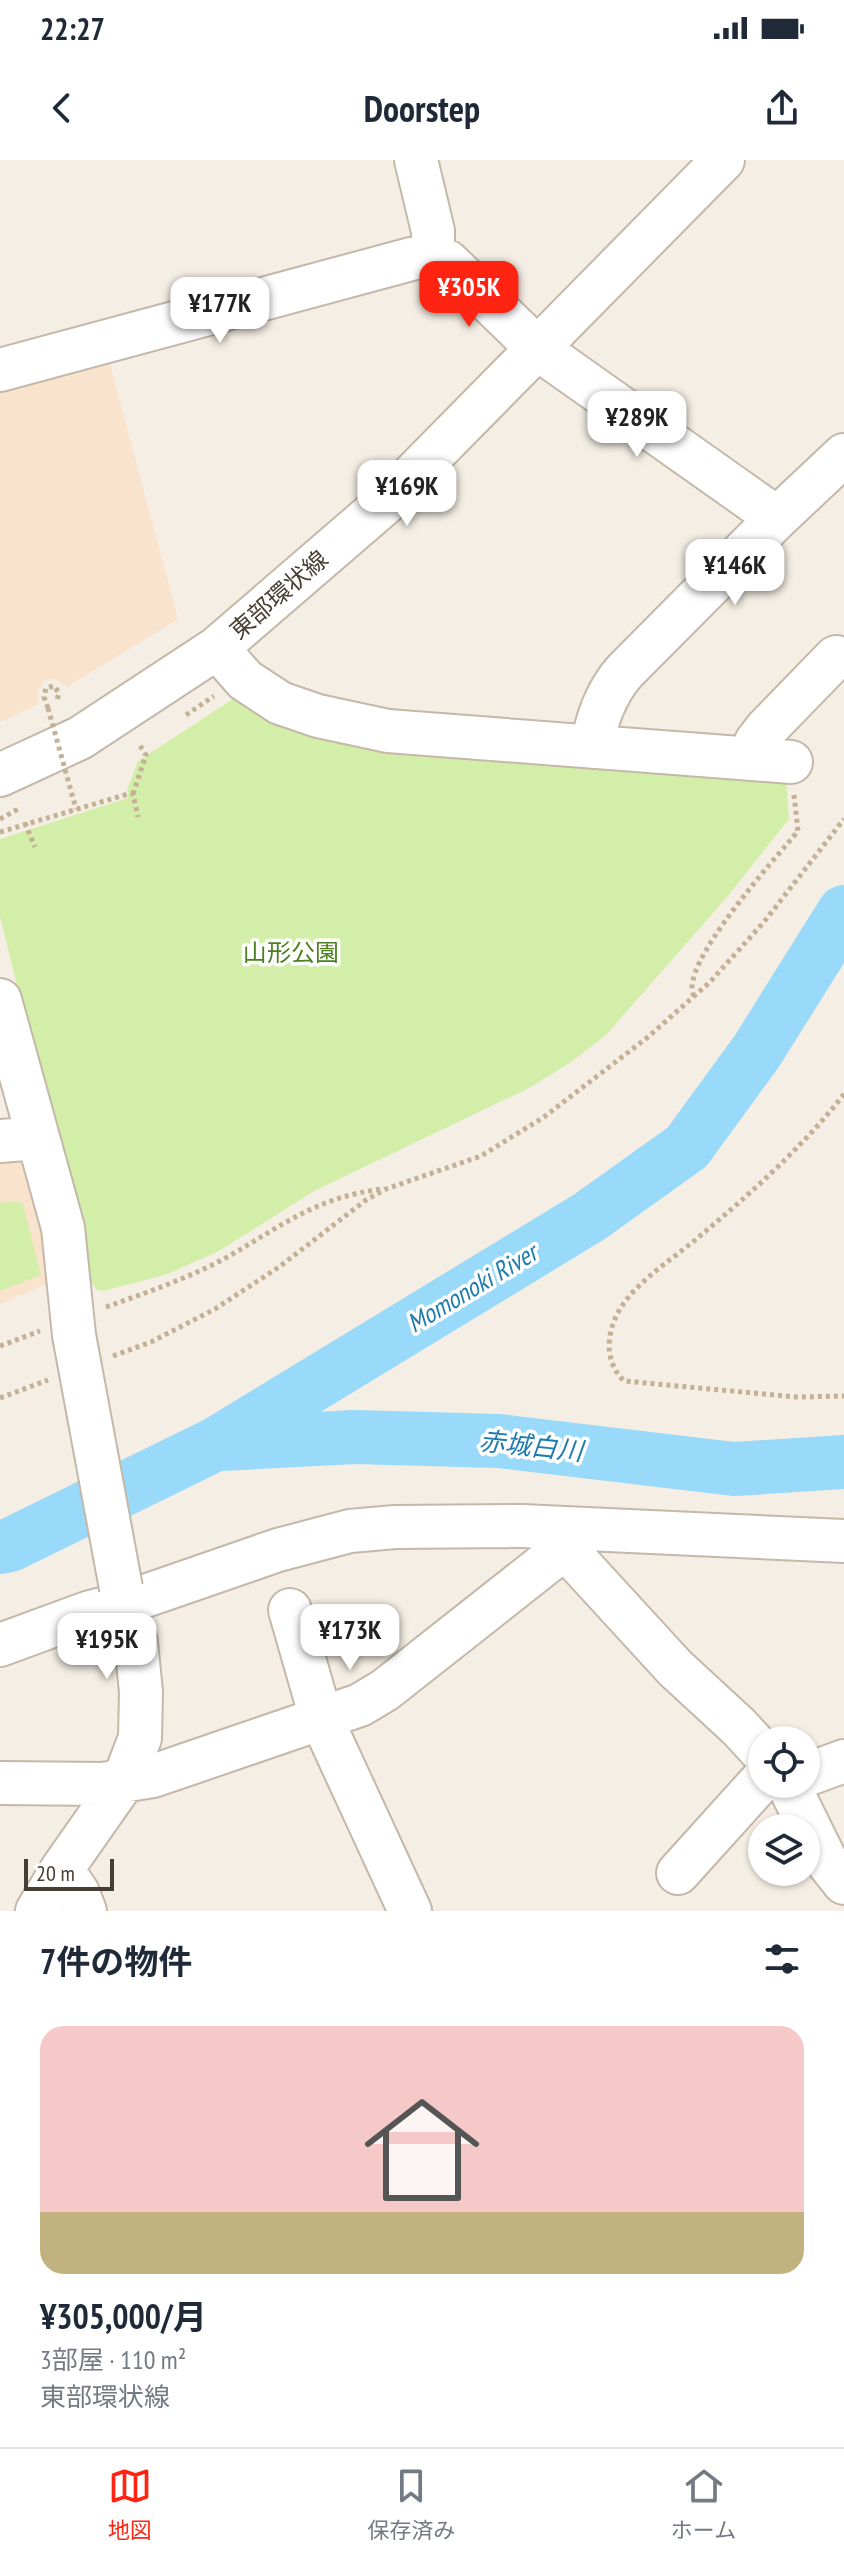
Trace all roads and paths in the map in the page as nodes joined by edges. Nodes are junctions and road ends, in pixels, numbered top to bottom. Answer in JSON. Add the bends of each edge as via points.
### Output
{"nodes":[{"id":1,"x":416,"y":160,"type":"edge"},
{"id":2,"x":723,"y":160,"type":"edge"},
{"id":3,"x":433,"y":255,"type":"junction"},
{"id":4,"x":538,"y":349,"type":"junction"},
{"id":5,"x":0,"y":370,"type":"edge"},
{"id":6,"x":844,"y":455,"type":"edge"},
{"id":7,"x":777,"y":518,"type":"junction"},
{"id":8,"x":217,"y":648,"type":"junction"},
{"id":9,"x":836,"y":657,"type":"dead end"},
{"id":10,"x":57,"y":700,"type":"dead end"},
{"id":11,"x":139,"y":744,"type":"dead end"},
{"id":12,"x":593,"y":747,"type":"junction"},
{"id":13,"x":771,"y":761,"type":"junction"},
{"id":14,"x":0,"y":775,"type":"edge"},
{"id":15,"x":133,"y":794,"type":"junction"},
{"id":16,"x":76,"y":809,"type":"junction"},
{"id":17,"x":138,"y":817,"type":"dead end"},
{"id":18,"x":844,"y":819,"type":"edge"},
{"id":19,"x":25,"y":823,"type":"junction"},
{"id":20,"x":0,"y":832,"type":"edge"},
{"id":21,"x":35,"y":847,"type":"dead end"},
{"id":22,"x":694,"y":996,"type":"junction"},
{"id":23,"x":0,"y":1000,"type":"edge"},
{"id":24,"x":844,"y":1094,"type":"edge"},
{"id":25,"x":19,"y":1140,"type":"edge"},
{"id":26,"x":386,"y":1189,"type":"junction"},
{"id":27,"x":73,"y":1328,"type":"junction"},
{"id":28,"x":110,"y":1357,"type":"dead end"},
{"id":29,"x":55,"y":1378,"type":"dead end"},
{"id":30,"x":844,"y":1396,"type":"edge"},
{"id":31,"x":0,"y":1398,"type":"edge"},
{"id":32,"x":567,"y":1538,"type":"junction"},
{"id":33,"x":844,"y":1541,"type":"edge"},
{"id":34,"x":122,"y":1596,"type":"junction"},
{"id":35,"x":290,"y":1610,"type":"dead end"},
{"id":36,"x":0,"y":1645,"type":"edge"},
{"id":37,"x":321,"y":1718,"type":"junction"},
{"id":38,"x":748,"y":1737,"type":"edge"},
{"id":39,"x":844,"y":1761,"type":"edge"},
{"id":40,"x":820,"y":1770,"type":"edge"},
{"id":41,"x":123,"y":1782,"type":"junction"},
{"id":42,"x":0,"y":1783,"type":"edge"},
{"id":43,"x":748,"y":1796,"type":"edge"},
{"id":44,"x":795,"y":1798,"type":"edge"},
{"id":45,"x":62,"y":1869,"type":"junction"},
{"id":46,"x":678,"y":1873,"type":"dead end"},
{"id":47,"x":844,"y":1883,"type":"edge"},
{"id":48,"x":37,"y":1911,"type":"edge"},
{"id":49,"x":85,"y":1911,"type":"edge"},
{"id":50,"x":410,"y":1911,"type":"edge"}],
"edges":[{"from":1,"to":3,"type":"street","via":[[433,231]]},
{"from":2,"to":4,"type":"street","name":"東部環状線"},
{"from":3,"to":4,"type":"street","via":[[447,261]]},
{"from":3,"to":5,"type":"street"},
{"from":4,"to":7,"type":"street"},
{"from":4,"to":8,"type":"street","name":"東部環状線","via":[[384,504]]},
{"from":6,"to":7,"type":"street"},
{"from":7,"to":12,"type":"street","via":[[616,682]]},
{"from":8,"to":12,"type":"street","via":[[258,690],[318,716],[388,731]]},
{"from":8,"to":14,"type":"street","name":"東部環状線","via":[[80,738]]},
{"from":9,"to":13,"type":"street","via":[[756,742]]},
{"from":10,"to":16,"type":"path","bridge":true,"via":[[57,689],[46,688],[44,697]]},
{"from":11,"to":15,"type":"path","via":[[146,755]]},
{"from":12,"to":13,"type":"street"},
{"from":13,"to":22,"type":"path","via":[[798,831],[718,930],[691,984]]},
{"from":15,"to":16,"type":"path"},
{"from":15,"to":17,"type":"path"},
{"from":16,"to":19,"type":"path"},
{"from":18,"to":22,"type":"path","via":[[764,922]]},
{"from":19,"to":20,"type":"path"},
{"from":19,"to":21,"type":"path"},
{"from":22,"to":26,"type":"path","via":[[556,1108],[494,1148]]},
{"from":23,"to":25,"type":"street"},
{"from":24,"to":30,"type":"path","via":[[777,1166],[626,1300],[608,1344],[610,1363],[624,1381],[796,1397]]},
{"from":25,"to":27,"type":"street","via":[[63,1228]]},
{"from":26,"to":27,"type":"path","via":[[350,1193],[296,1214],[231,1254]]},
{"from":26,"to":28,"type":"path","via":[[215,1309]]},
{"from":27,"to":34,"type":"street","bridge":true},
{"from":29,"to":31,"type":"path"},
{"from":32,"to":33,"type":"street"},
{"from":32,"to":34,"type":"street","via":[[449,1525],[350,1531]]},
{"from":32,"to":37,"type":"street","via":[[385,1690]]},
{"from":32,"to":38,"type":"street","via":[[675,1668]]},
{"from":34,"to":36,"type":"street"},
{"from":34,"to":41,"type":"street","via":[[136,1642],[141,1692],[140,1738]]},
{"from":35,"to":37,"type":"street"},
{"from":37,"to":41,"type":"street","via":[[165,1773]]},
{"from":37,"to":50,"type":"street"},
{"from":39,"to":40,"type":"street"},
{"from":41,"to":42,"type":"street"},
{"from":41,"to":45,"type":"street"},
{"from":43,"to":46,"type":"street"},
{"from":44,"to":47,"type":"street","via":[[825,1859]]},
{"from":45,"to":48,"type":"street"},
{"from":45,"to":49,"type":"street"}]}
